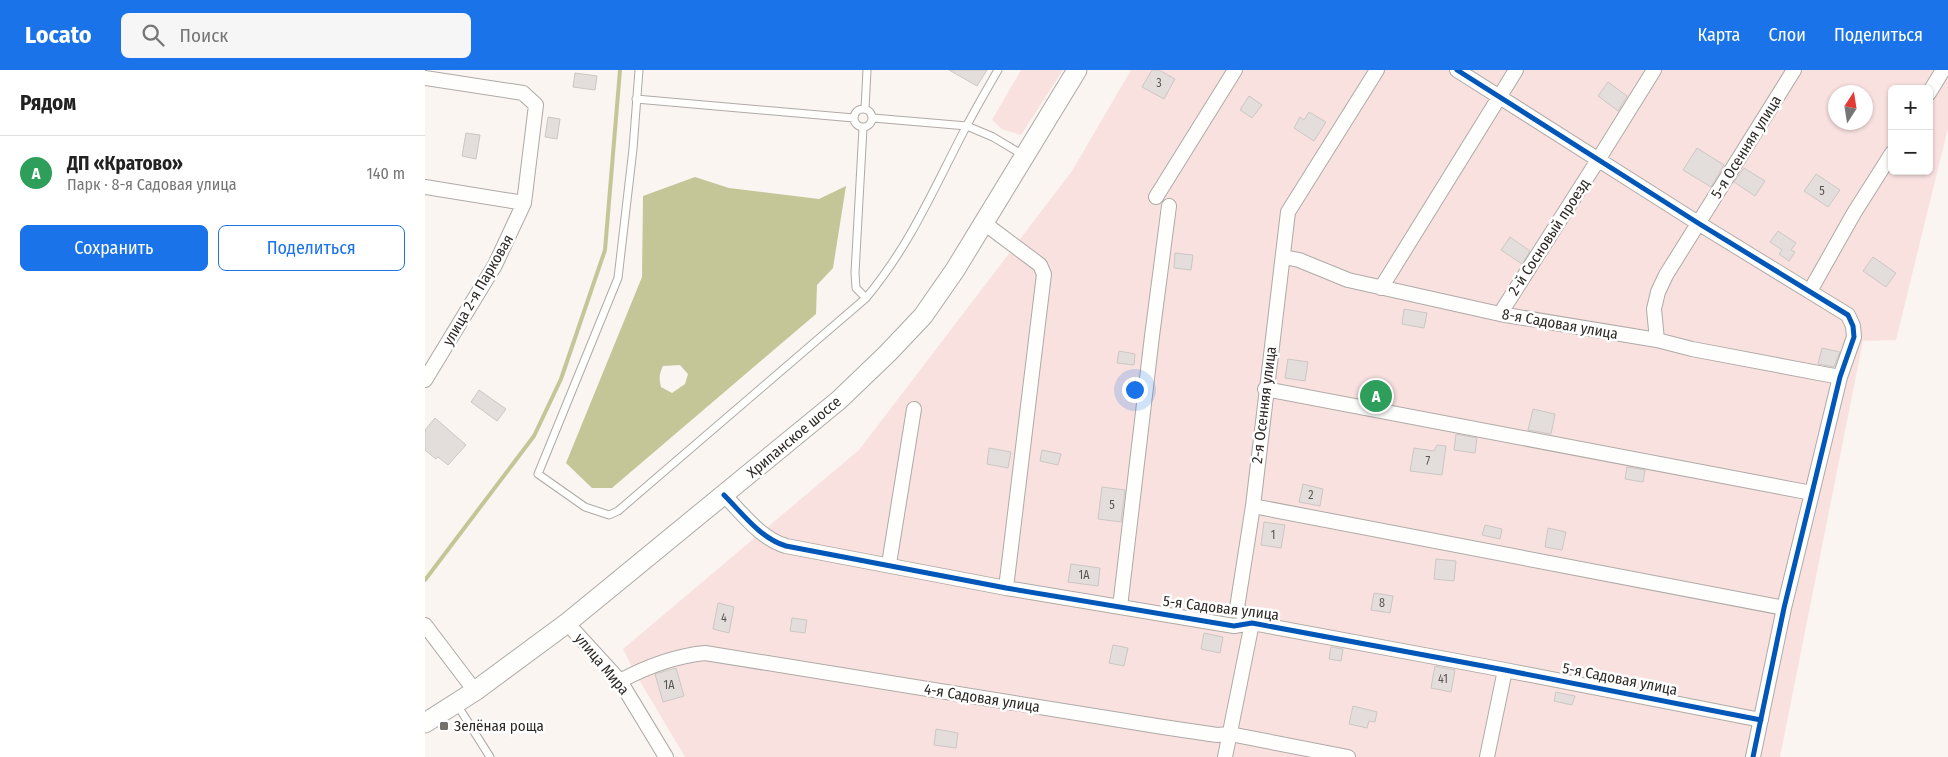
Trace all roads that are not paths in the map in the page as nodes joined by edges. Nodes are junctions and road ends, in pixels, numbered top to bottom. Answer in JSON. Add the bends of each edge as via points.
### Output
{"nodes":[{"id":1,"x":639,"y":70,"type":"edge"},
{"id":2,"x":867,"y":70,"type":"edge"},
{"id":3,"x":998,"y":70,"type":"edge"},
{"id":4,"x":1077,"y":70,"type":"edge"},
{"id":5,"x":1235,"y":70,"type":"edge"},
{"id":6,"x":1377,"y":70,"type":"edge"},
{"id":7,"x":1457,"y":70,"type":"edge"},
{"id":8,"x":1516,"y":70,"type":"edge"},
{"id":9,"x":1653,"y":70,"type":"edge"},
{"id":10,"x":1794,"y":70,"type":"edge"},
{"id":11,"x":1943,"y":70,"type":"edge"},
{"id":12,"x":447,"y":76,"type":"edge"},
{"id":13,"x":425,"y":78,"type":"edge"},
{"id":14,"x":1933,"y":86,"type":"edge"},
{"id":15,"x":1500,"y":97,"type":"junction"},
{"id":16,"x":636,"y":99,"type":"junction"},
{"id":17,"x":865,"y":109,"type":"junction"},
{"id":18,"x":854,"y":118,"type":"junction"},
{"id":19,"x":873,"y":118,"type":"junction"},
{"id":20,"x":967,"y":126,"type":"junction"},
{"id":21,"x":863,"y":128,"type":"junction"},
{"id":22,"x":1025,"y":156,"type":"junction"},
{"id":23,"x":1888,"y":159,"type":"edge"},
{"id":24,"x":1598,"y":160,"type":"junction"},
{"id":25,"x":425,"y":187,"type":"edge"},
{"id":26,"x":1156,"y":197,"type":"dead end"},
{"id":27,"x":525,"y":203,"type":"junction"},
{"id":28,"x":1169,"y":206,"type":"dead end"},
{"id":29,"x":984,"y":223,"type":"junction"},
{"id":30,"x":1698,"y":224,"type":"junction"},
{"id":31,"x":1284,"y":257,"type":"junction"},
{"id":32,"x":1381,"y":288,"type":"junction"},
{"id":33,"x":1810,"y":291,"type":"junction"},
{"id":34,"x":866,"y":298,"type":"junction"},
{"id":35,"x":1500,"y":314,"type":"junction"},
{"id":36,"x":1657,"y":340,"type":"junction"},
{"id":37,"x":1840,"y":377,"type":"junction"},
{"id":38,"x":425,"y":380,"type":"edge"},
{"id":39,"x":1265,"y":389,"type":"junction"},
{"id":40,"x":914,"y":409,"type":"dead end"},
{"id":41,"x":1812,"y":493,"type":"junction"},
{"id":42,"x":724,"y":495,"type":"junction"},
{"id":43,"x":1253,"y":506,"type":"junction"},
{"id":44,"x":889,"y":564,"type":"junction"},
{"id":45,"x":1006,"y":588,"type":"junction"},
{"id":46,"x":1120,"y":607,"type":"junction"},
{"id":47,"x":1784,"y":608,"type":"junction"},
{"id":48,"x":567,"y":623,"type":"junction"},
{"id":49,"x":1252,"y":623,"type":"junction"},
{"id":50,"x":427,"y":628,"type":"edge"},
{"id":51,"x":1505,"y":670,"type":"junction"},
{"id":52,"x":620,"y":681,"type":"junction"},
{"id":53,"x":475,"y":690,"type":"junction"},
{"id":54,"x":455,"y":703,"type":"junction"},
{"id":55,"x":1761,"y":720,"type":"junction"},
{"id":56,"x":425,"y":723,"type":"edge"},
{"id":57,"x":1230,"y":734,"type":"junction"},
{"id":58,"x":490,"y":757,"type":"edge"},
{"id":59,"x":666,"y":757,"type":"edge"},
{"id":60,"x":1225,"y":757,"type":"edge"},
{"id":61,"x":1347,"y":757,"type":"edge"},
{"id":62,"x":1487,"y":757,"type":"edge"},
{"id":63,"x":1753,"y":757,"type":"edge"}],
"edges":[{"from":1,"to":16,"type":"lane"},
{"from":2,"to":17,"type":"lane"},
{"from":3,"to":20,"type":"lane"},
{"from":4,"to":22,"type":"main road","name":"Хрипанское шоссе"},
{"from":5,"to":26,"type":"street"},
{"from":6,"to":31,"type":"street","name":"2-я Осенняя улица","via":[[1288,212]]},
{"from":7,"to":15,"type":"street"},
{"from":8,"to":15,"type":"street"},
{"from":9,"to":24,"type":"street","name":"2-й Сосновый проезд"},
{"from":10,"to":30,"type":"street","name":"5-я Осенняя улица"},
{"from":11,"to":14,"type":"street"},
{"from":12,"to":13,"type":"street","name":"улица 2-я Парковая"},
{"from":12,"to":27,"type":"street","name":"улица 2-я Парковая","via":[[523,93],[536,105]]},
{"from":15,"to":24,"type":"street"},
{"from":15,"to":32,"type":"street"},
{"from":16,"to":18,"type":"lane"},
{"from":16,"to":34,"type":"lane","via":[[618,278],[538,474],[585,507],[609,515],[618,511]]},
{"from":17,"to":18,"type":"lane","via":[[859,110]]},
{"from":17,"to":19,"type":"lane"},
{"from":18,"to":21,"type":"lane"},
{"from":19,"to":20,"type":"lane"},
{"from":19,"to":21,"type":"lane","via":[[870,125]]},
{"from":20,"to":22,"type":"lane","via":[[993,136]]},
{"from":20,"to":34,"type":"lane","via":[[913,231]]},
{"from":21,"to":34,"type":"lane","via":[[855,273],[856,288]]},
{"from":22,"to":29,"type":"main road","name":"Хрипанское шоссе"},
{"from":23,"to":33,"type":"street"},
{"from":24,"to":30,"type":"street"},
{"from":24,"to":35,"type":"street","name":"2-й Сосновый проезд"},
{"from":25,"to":27,"type":"street"},
{"from":27,"to":38,"type":"street","name":"улица 2-я Парковая","via":[[495,265]]},
{"from":28,"to":46,"type":"street"},
{"from":29,"to":42,"type":"main road","name":"Хрипанское шоссе","via":[[923,316],[894,347],[839,400]]},
{"from":29,"to":45,"type":"street","via":[[1040,265],[1044,274]]},
{"from":30,"to":33,"type":"street"},
{"from":30,"to":36,"type":"street","name":"5-я Осенняя улица","via":[[1658,292],[1654,309]]},
{"from":31,"to":32,"type":"street","name":"8-я Садовая улица"},
{"from":31,"to":39,"type":"street","name":"2-я Осенняя улица"},
{"from":32,"to":35,"type":"street","name":"8-я Садовая улица"},
{"from":33,"to":37,"type":"street","via":[[1848,315],[1853,326],[1854,337]]},
{"from":35,"to":36,"type":"street","name":"8-я Садовая улица"},
{"from":36,"to":37,"type":"street","name":"8-я Садовая улица"},
{"from":37,"to":41,"type":"street"},
{"from":39,"to":41,"type":"street"},
{"from":39,"to":43,"type":"street","name":"2-я Осенняя улица"},
{"from":40,"to":44,"type":"street"},
{"from":41,"to":47,"type":"street"},
{"from":42,"to":44,"type":"street","name":"5-я Садовая улица","via":[[775,543]]},
{"from":42,"to":48,"type":"main road","name":"Хрипанское шоссе"},
{"from":43,"to":47,"type":"street"},
{"from":43,"to":49,"type":"street","name":"2-я Осенняя улица","via":[[1237,608]]},
{"from":44,"to":45,"type":"street","name":"5-я Садовая улица"},
{"from":45,"to":46,"type":"street","name":"5-я Садовая улица"},
{"from":46,"to":49,"type":"street","name":"5-я Садовая улица","via":[[1234,626]]},
{"from":47,"to":55,"type":"street"},
{"from":48,"to":52,"type":"street","name":"улица Мира"},
{"from":48,"to":53,"type":"main road","name":"Хрипанское шоссе"},
{"from":49,"to":51,"type":"street","name":"5-я Садовая улица"},
{"from":49,"to":57,"type":"street"},
{"from":50,"to":53,"type":"street"},
{"from":51,"to":55,"type":"street","name":"5-я Садовая улица"},
{"from":51,"to":62,"type":"street"},
{"from":52,"to":57,"type":"street","name":"4-я Садовая улица","via":[[670,659],[705,653],[1153,726]]},
{"from":52,"to":59,"type":"street","name":"улица Мира"},
{"from":53,"to":54,"type":"main road","name":"Хрипанское шоссе"},
{"from":54,"to":56,"type":"main road","name":"Хрипанское шоссе"},
{"from":54,"to":58,"type":"lane"},
{"from":55,"to":63,"type":"street"},
{"from":57,"to":60,"type":"street"},
{"from":57,"to":61,"type":"street","name":"4-я Садовая улица"}]}
